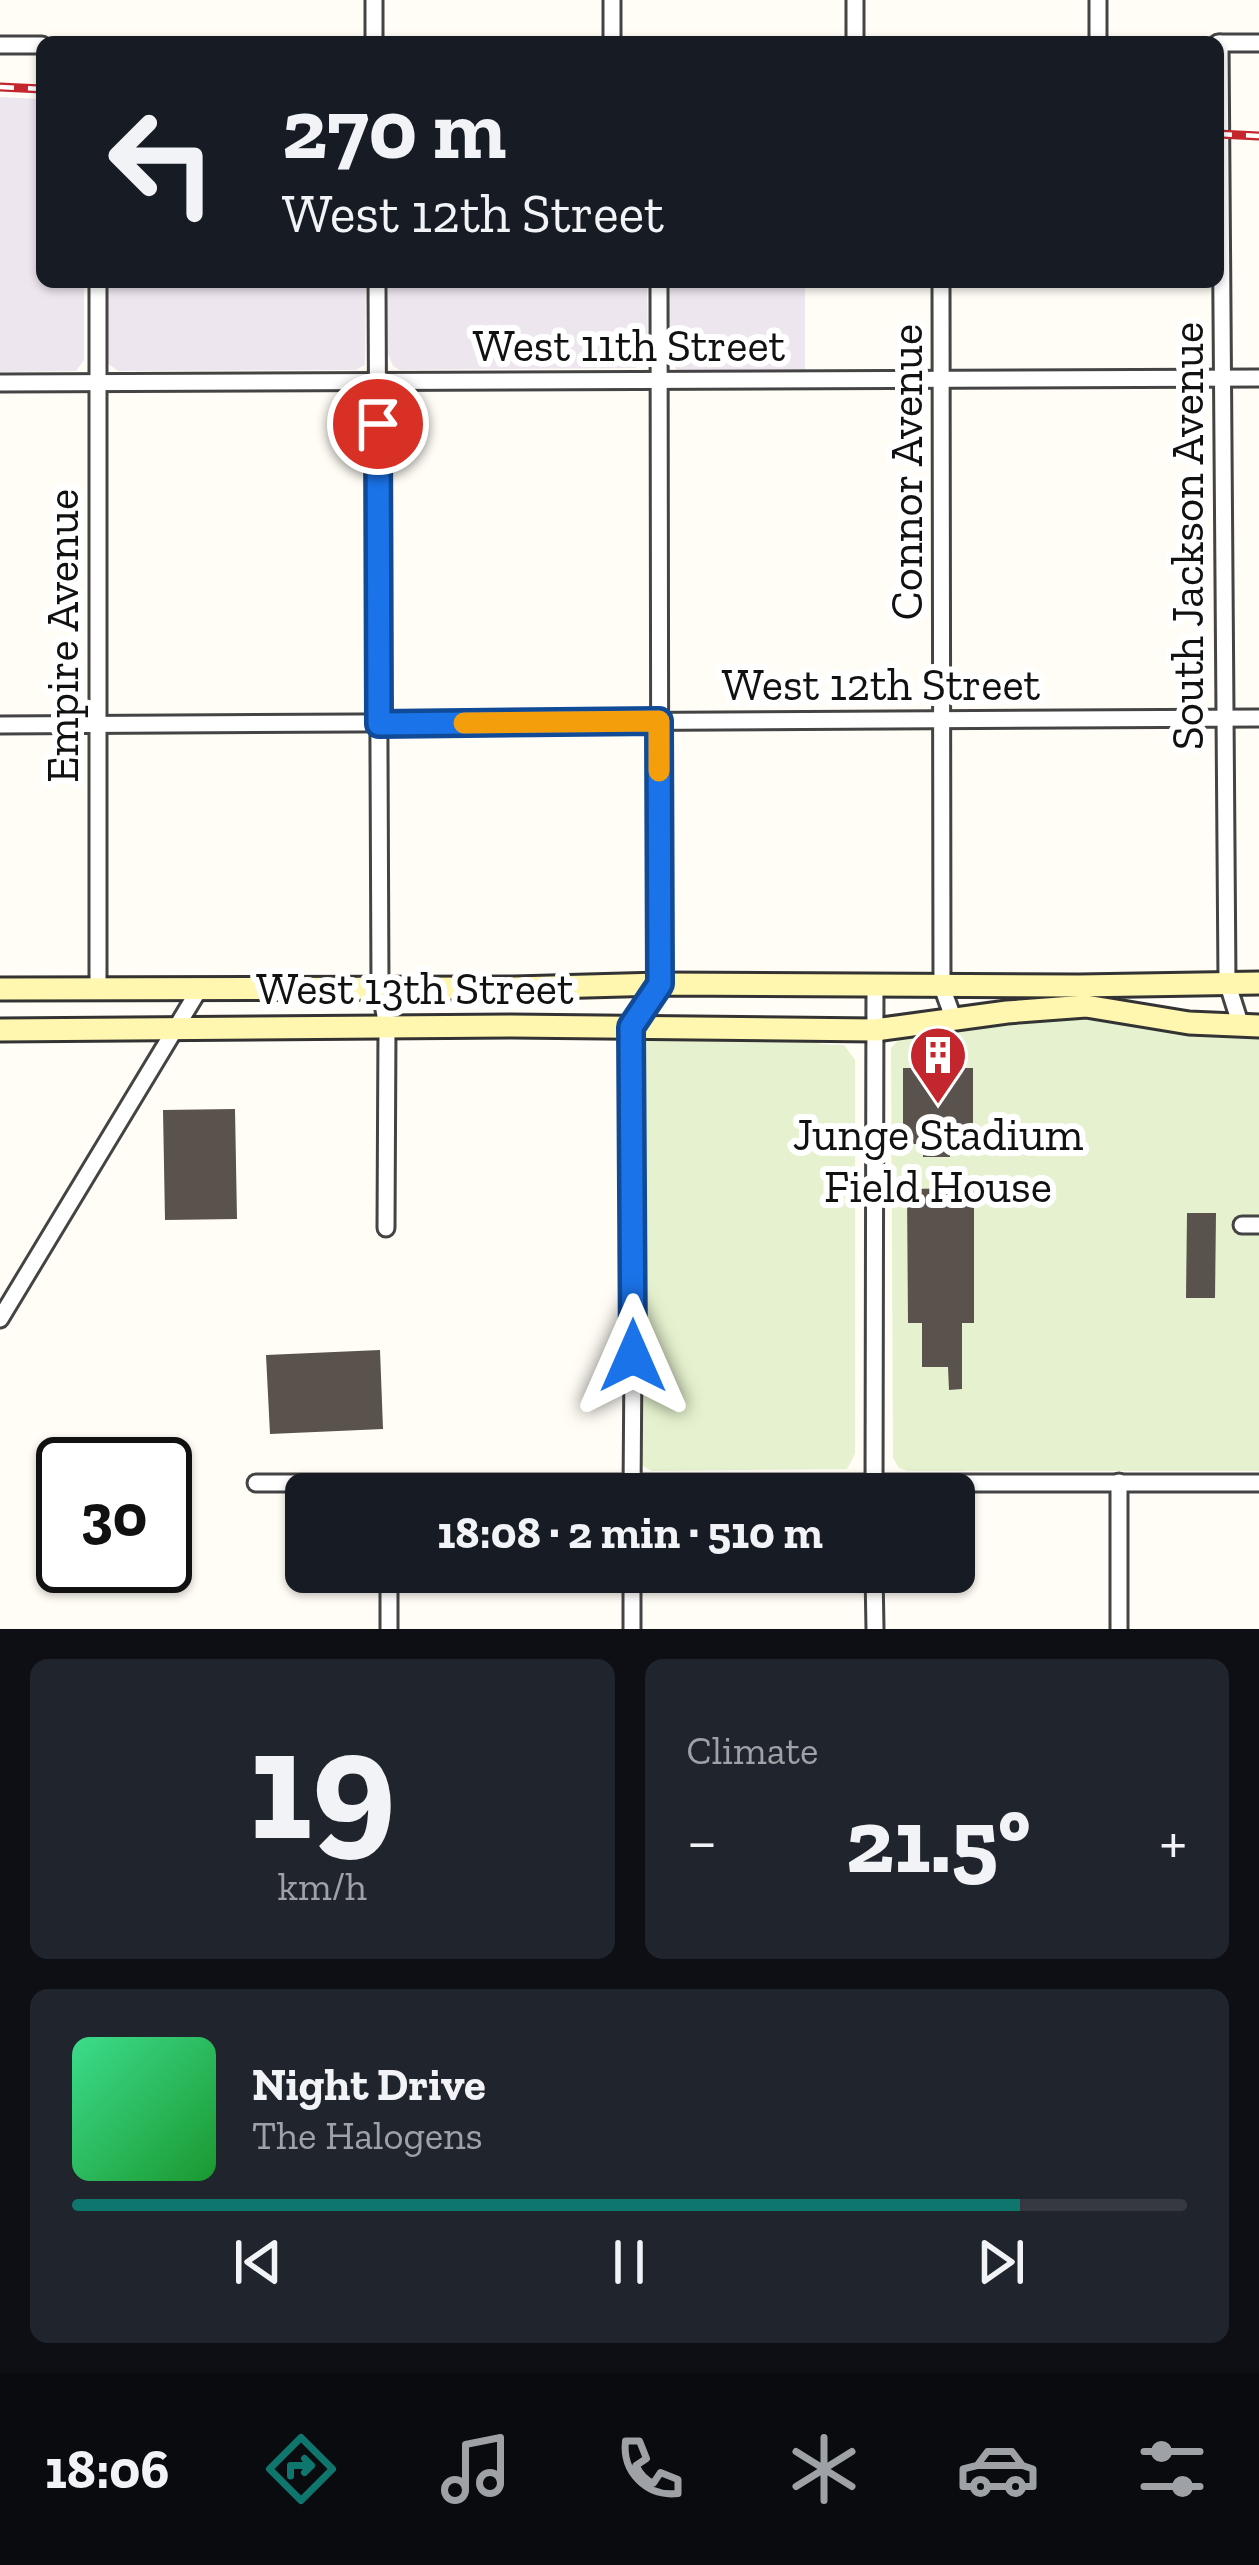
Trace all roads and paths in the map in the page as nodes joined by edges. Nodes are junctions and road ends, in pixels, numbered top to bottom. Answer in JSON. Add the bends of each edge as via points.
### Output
{"nodes":[{"id":1,"x":374,"y":0,"type":"edge"},
{"id":2,"x":612,"y":0,"type":"edge"},
{"id":3,"x":855,"y":0,"type":"edge"},
{"id":4,"x":1098,"y":0,"type":"edge"},
{"id":5,"x":374,"y":36,"type":"edge"},
{"id":6,"x":612,"y":36,"type":"edge"},
{"id":7,"x":855,"y":36,"type":"edge"},
{"id":8,"x":1098,"y":36,"type":"edge"},
{"id":9,"x":1224,"y":43,"type":"edge"},
{"id":10,"x":1259,"y":43,"type":"edge"},
{"id":11,"x":0,"y":45,"type":"edge"},
{"id":12,"x":36,"y":45,"type":"edge"},
{"id":13,"x":98,"y":288,"type":"edge"},
{"id":14,"x":377,"y":288,"type":"edge"},
{"id":15,"x":659,"y":288,"type":"edge"},
{"id":16,"x":941,"y":288,"type":"edge"},
{"id":17,"x":1221,"y":288,"type":"edge"},
{"id":18,"x":1259,"y":378,"type":"edge"},
{"id":19,"x":1222,"y":379,"type":"junction"},
{"id":20,"x":942,"y":380,"type":"junction"},
{"id":21,"x":377,"y":381,"type":"junction"},
{"id":22,"x":659,"y":381,"type":"junction"},
{"id":23,"x":0,"y":383,"type":"edge"},
{"id":24,"x":98,"y":383,"type":"junction"},
{"id":25,"x":1223,"y":718,"type":"junction"},
{"id":26,"x":1259,"y":718,"type":"edge"},
{"id":27,"x":942,"y":719,"type":"junction"},
{"id":28,"x":659,"y":721,"type":"junction"},
{"id":29,"x":99,"y":724,"type":"junction"},
{"id":30,"x":379,"y":724,"type":"junction"},
{"id":31,"x":0,"y":725,"type":"edge"},
{"id":32,"x":1227,"y":982,"type":"junction"},
{"id":33,"x":1259,"y":982,"type":"edge"},
{"id":34,"x":660,"y":984,"type":"junction"},
{"id":35,"x":780,"y":986,"type":"junction"},
{"id":36,"x":875,"y":986,"type":"junction"},
{"id":37,"x":380,"y":987,"type":"junction"},
{"id":38,"x":942,"y":987,"type":"junction"},
{"id":39,"x":200,"y":988,"type":"junction"},
{"id":40,"x":241,"y":988,"type":"junction"},
{"id":41,"x":514,"y":988,"type":"junction"},
{"id":42,"x":9,"y":989,"type":"edge"},
{"id":43,"x":107,"y":989,"type":"junction"},
{"id":44,"x":954,"y":1020,"type":"junction"},
{"id":45,"x":511,"y":1026,"type":"junction"},
{"id":46,"x":1250,"y":1026,"type":"edge"},
{"id":47,"x":631,"y":1027,"type":"junction"},
{"id":48,"x":178,"y":1028,"type":"junction"},
{"id":49,"x":242,"y":1028,"type":"junction"},
{"id":50,"x":387,"y":1028,"type":"junction"},
{"id":51,"x":780,"y":1028,"type":"junction"},
{"id":52,"x":119,"y":1029,"type":"junction"},
{"id":53,"x":8,"y":1030,"type":"edge"},
{"id":54,"x":875,"y":1030,"type":"junction"},
{"id":55,"x":386,"y":1228,"type":"dead end"},
{"id":56,"x":0,"y":1319,"type":"edge"},
{"id":57,"x":632,"y":1473,"type":"edge"},
{"id":58,"x":874,"y":1473,"type":"edge"},
{"id":59,"x":1118,"y":1482,"type":"junction"},
{"id":60,"x":256,"y":1483,"type":"dead end"},
{"id":61,"x":1259,"y":1483,"type":"edge"},
{"id":62,"x":285,"y":1484,"type":"edge"},
{"id":63,"x":975,"y":1486,"type":"edge"},
{"id":64,"x":389,"y":1593,"type":"edge"},
{"id":65,"x":632,"y":1593,"type":"edge"},
{"id":66,"x":874,"y":1593,"type":"edge"},
{"id":67,"x":389,"y":1629,"type":"edge"},
{"id":68,"x":632,"y":1629,"type":"edge"},
{"id":69,"x":874,"y":1629,"type":"edge"},
{"id":70,"x":1119,"y":1629,"type":"edge"}],
"edges":[{"from":1,"to":5,"type":"street"},
{"from":2,"to":6,"type":"street"},
{"from":3,"to":7,"type":"street"},
{"from":4,"to":8,"type":"street"},
{"from":9,"to":10,"type":"street"},
{"from":11,"to":12,"type":"street"},
{"from":13,"to":24,"type":"street","name":"Empire Avenue"},
{"from":14,"to":21,"type":"street"},
{"from":15,"to":22,"type":"street"},
{"from":16,"to":20,"type":"street","name":"Connor Avenue"},
{"from":17,"to":19,"type":"street","name":"South Jackson Avenue"},
{"from":18,"to":19,"type":"street","name":"West 11th Street"},
{"from":19,"to":20,"type":"street","name":"West 11th Street"},
{"from":19,"to":25,"type":"street","name":"South Jackson Avenue"},
{"from":20,"to":22,"type":"street","name":"West 11th Street"},
{"from":20,"to":27,"type":"street","name":"Connor Avenue"},
{"from":21,"to":22,"type":"street","name":"West 11th Street"},
{"from":21,"to":24,"type":"street","name":"West 11th Street"},
{"from":21,"to":30,"type":"street"},
{"from":22,"to":28,"type":"street"},
{"from":23,"to":24,"type":"street","name":"West 11th Street"},
{"from":24,"to":29,"type":"street","name":"Empire Avenue"},
{"from":25,"to":26,"type":"street","name":"West 12th Street"},
{"from":25,"to":27,"type":"street","name":"West 12th Street"},
{"from":25,"to":32,"type":"street","name":"South Jackson Avenue"},
{"from":27,"to":28,"type":"street","name":"West 12th Street"},
{"from":27,"to":38,"type":"street","name":"Connor Avenue"},
{"from":28,"to":30,"type":"street","name":"West 12th Street"},
{"from":28,"to":34,"type":"street"},
{"from":29,"to":30,"type":"street","name":"West 12th Street"},
{"from":29,"to":31,"type":"street","name":"West 12th Street"},
{"from":29,"to":43,"type":"street","name":"Empire Avenue"},
{"from":30,"to":37,"type":"street"},
{"from":32,"to":33,"type":"street","name":"West 13th Street"},
{"from":32,"to":38,"type":"street","name":"West 13th Street"},
{"from":32,"to":46,"type":"street","name":"South Jackson Avenue"},
{"from":34,"to":35,"type":"street","name":"West 13th Street"},
{"from":34,"to":41,"type":"street","name":"West 13th Street"},
{"from":34,"to":47,"type":"street"},
{"from":35,"to":36,"type":"street","name":"West 13th Street"},
{"from":35,"to":51,"type":"street"},
{"from":36,"to":38,"type":"street","name":"West 13th Street"},
{"from":36,"to":54,"type":"street"},
{"from":37,"to":40,"type":"street","name":"West 13th Street"},
{"from":37,"to":41,"type":"street","name":"West 13th Street"},
{"from":37,"to":50,"type":"street"},
{"from":38,"to":44,"type":"street","name":"Connor Avenue"},
{"from":39,"to":40,"type":"street","name":"West 13th Street"},
{"from":39,"to":43,"type":"street","name":"West 13th Street"},
{"from":39,"to":48,"type":"street"},
{"from":40,"to":49,"type":"street"},
{"from":41,"to":45,"type":"street"},
{"from":42,"to":43,"type":"street","name":"West 13th Street"},
{"from":42,"to":53,"type":"street"},
{"from":43,"to":52,"type":"street"},
{"from":44,"to":46,"type":"street","name":"West 13th Street","via":[[1086,1006]]},
{"from":44,"to":54,"type":"street","name":"West 13th Street"},
{"from":45,"to":47,"type":"street","name":"West 13th Street"},
{"from":45,"to":50,"type":"street","name":"West 13th Street"},
{"from":47,"to":51,"type":"street","name":"West 13th Street"},
{"from":47,"to":57,"type":"street"},
{"from":48,"to":49,"type":"street","name":"West 13th Street"},
{"from":48,"to":52,"type":"street","name":"West 13th Street"},
{"from":48,"to":56,"type":"street"},
{"from":49,"to":50,"type":"street","name":"West 13th Street"},
{"from":50,"to":55,"type":"street"},
{"from":51,"to":54,"type":"street","name":"West 13th Street"},
{"from":52,"to":53,"type":"street","name":"West 13th Street"},
{"from":54,"to":58,"type":"street"},
{"from":59,"to":61,"type":"street"},
{"from":59,"to":63,"type":"street"},
{"from":59,"to":70,"type":"street"},
{"from":60,"to":62,"type":"street"},
{"from":64,"to":67,"type":"street"},
{"from":65,"to":68,"type":"street"},
{"from":66,"to":69,"type":"street"}]}
